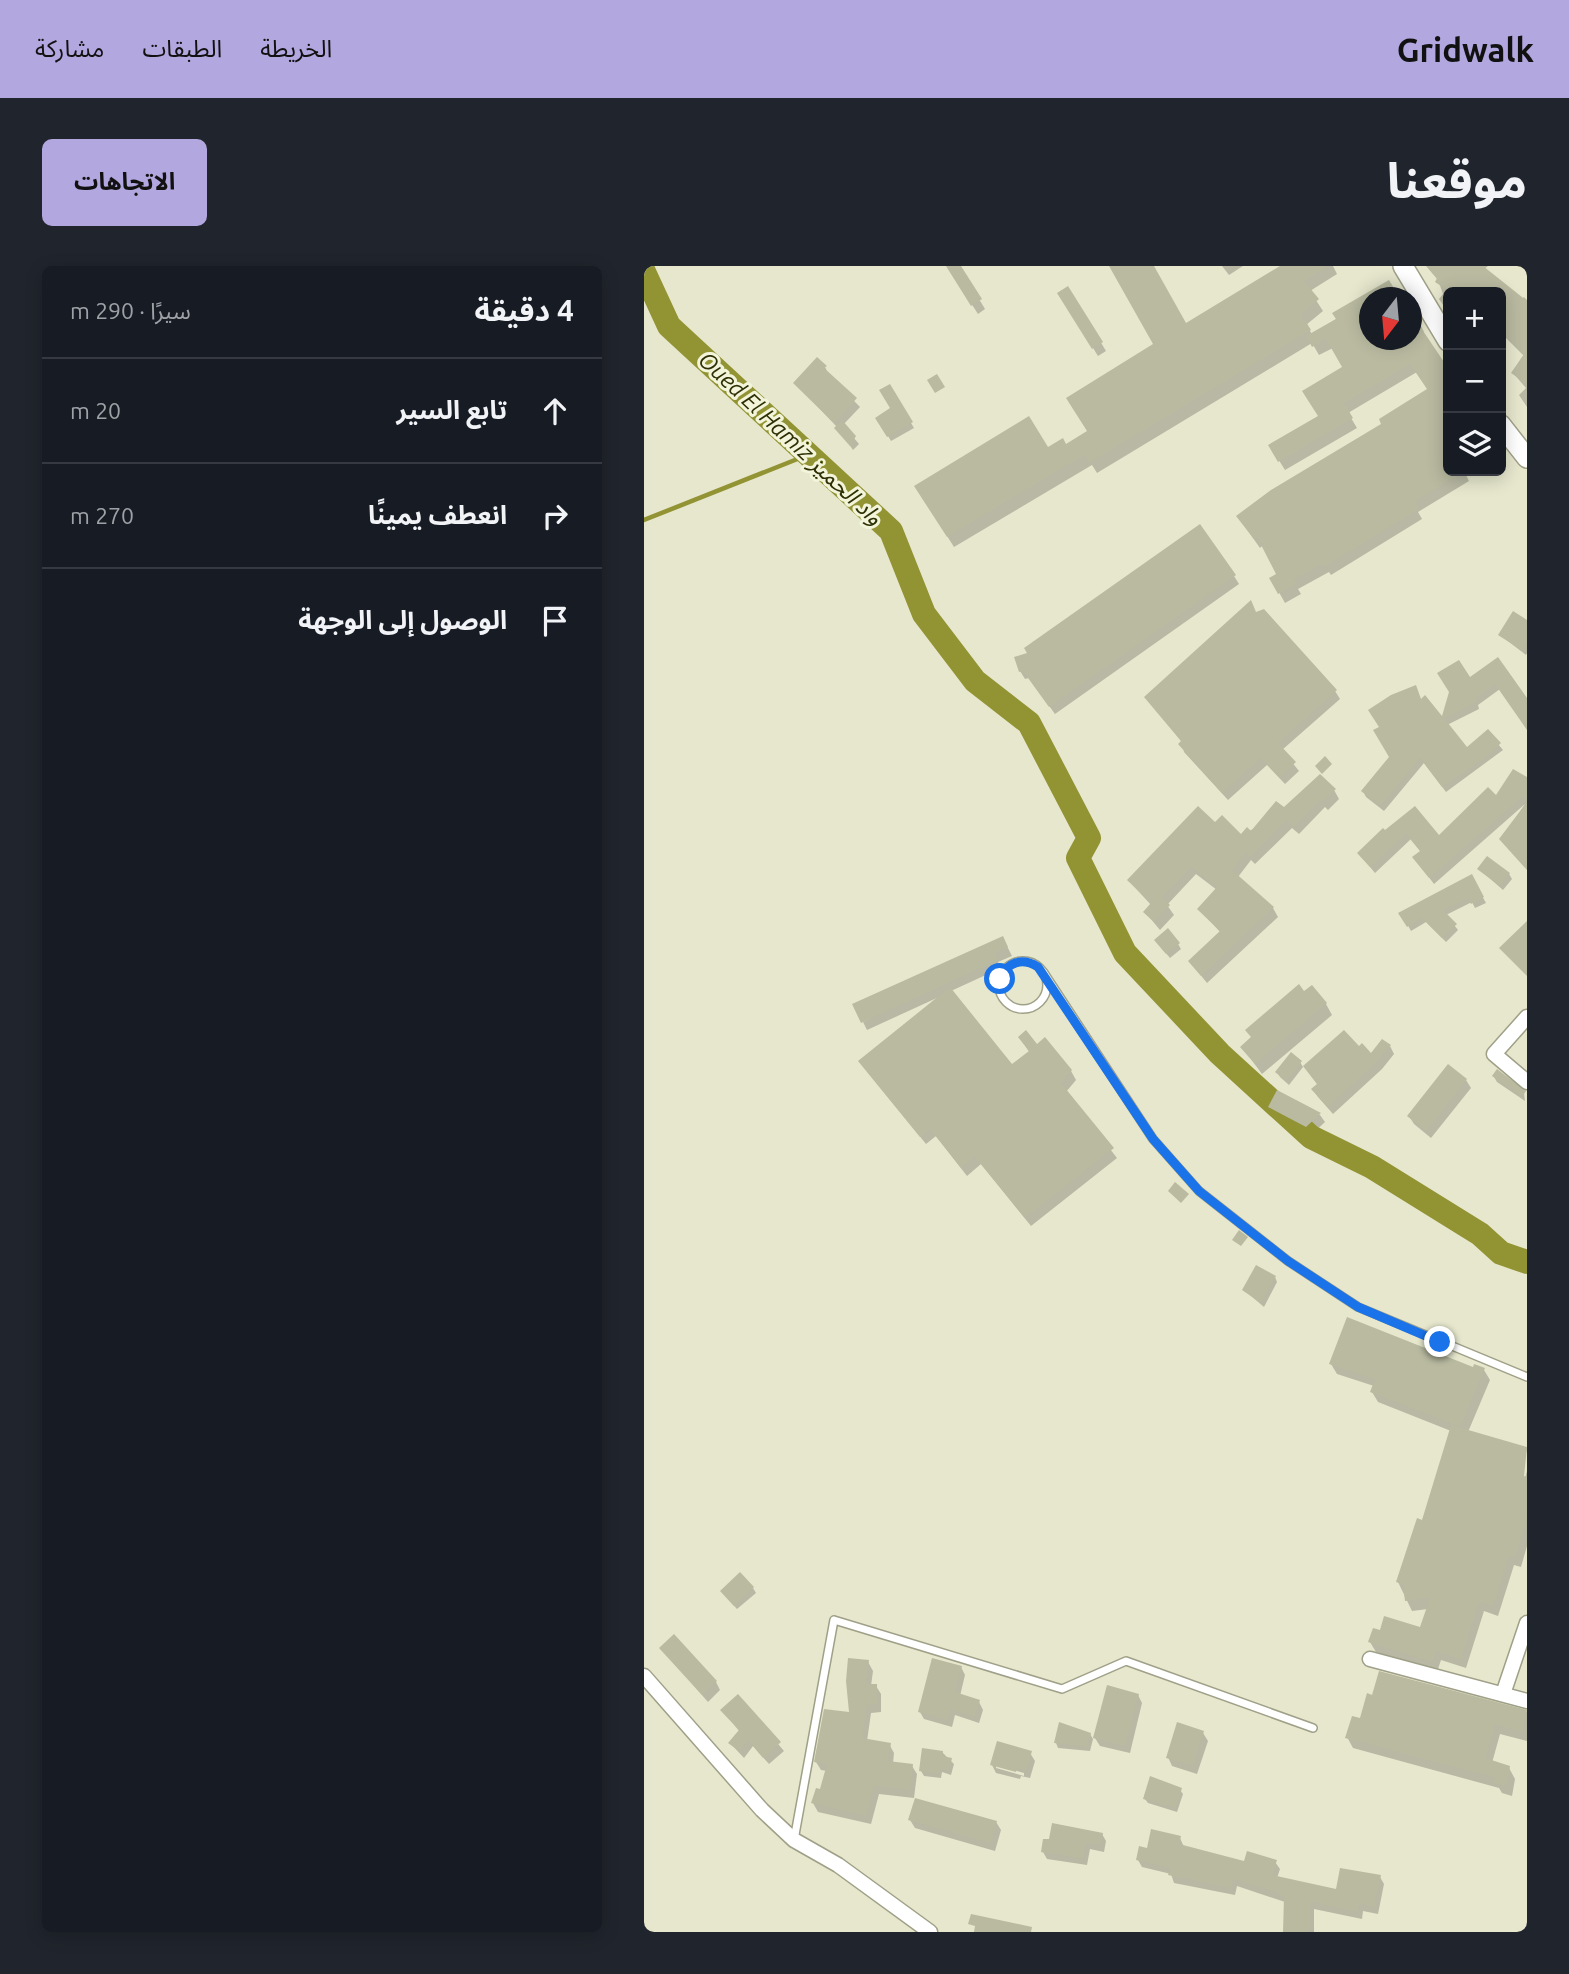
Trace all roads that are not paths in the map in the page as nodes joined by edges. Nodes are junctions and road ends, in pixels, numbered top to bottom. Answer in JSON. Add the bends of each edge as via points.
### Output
{"nodes":[{"id":1,"x":1403,"y":266,"type":"edge"},
{"id":2,"x":1443,"y":333,"type":"edge"},
{"id":3,"x":1506,"y":433,"type":"edge"},
{"id":4,"x":1527,"y":458,"type":"edge"},
{"id":5,"x":1044,"y":973,"type":"junction"},
{"id":6,"x":1527,"y":1017,"type":"edge"},
{"id":7,"x":1527,"y":1082,"type":"edge"},
{"id":8,"x":1527,"y":1377,"type":"edge"},
{"id":9,"x":1527,"y":1623,"type":"edge"},
{"id":10,"x":1370,"y":1659,"type":"dead end"},
{"id":11,"x":644,"y":1676,"type":"edge"},
{"id":12,"x":1503,"y":1694,"type":"junction"},
{"id":13,"x":1527,"y":1701,"type":"edge"},
{"id":14,"x":1313,"y":1728,"type":"dead end"},
{"id":15,"x":794,"y":1840,"type":"junction"},
{"id":16,"x":930,"y":1932,"type":"edge"}],
"edges":[{"from":1,"to":2,"type":"main road"},
{"from":3,"to":4,"type":"main road"},
{"from":5,"to":5,"type":"lane","via":[[1023,961],[1009,966],[1000,979],[1003,999],[1017,1009],[1033,1007],[1045,996]]},
{"from":5,"to":8,"type":"lane","via":[[1153,1139],[1199,1191],[1288,1261],[1358,1307]]},
{"from":6,"to":7,"type":"street","via":[[1494,1054]]},
{"from":9,"to":12,"type":"street"},
{"from":10,"to":12,"type":"street"},
{"from":11,"to":15,"type":"street"},
{"from":12,"to":13,"type":"street"},
{"from":14,"to":15,"type":"lane","via":[[1126,1661],[1062,1689],[834,1620]]},
{"from":15,"to":16,"type":"street","via":[[838,1865]]}]}
